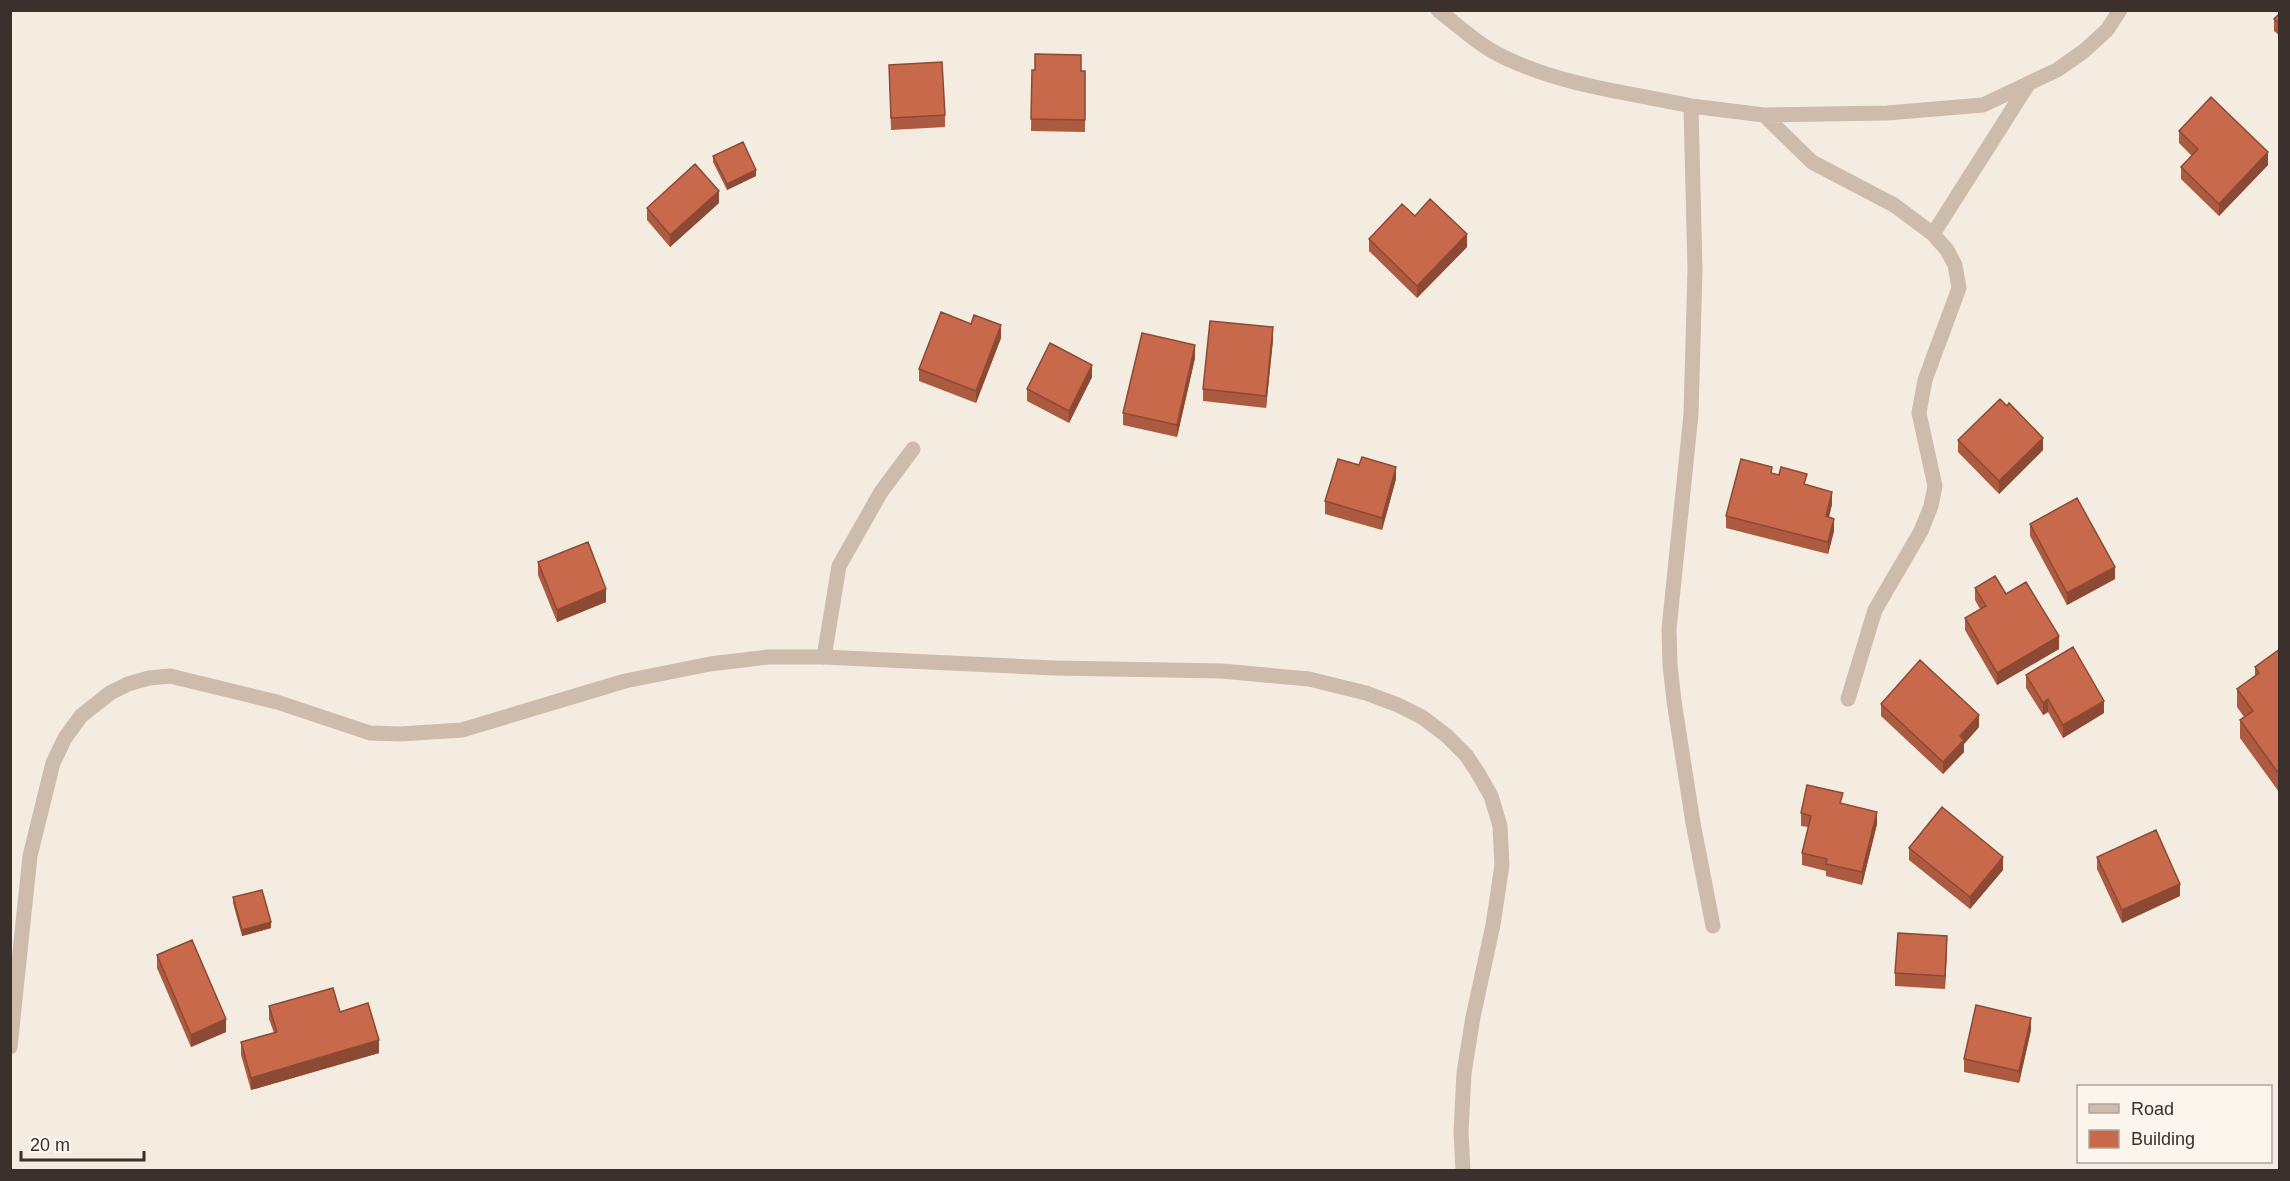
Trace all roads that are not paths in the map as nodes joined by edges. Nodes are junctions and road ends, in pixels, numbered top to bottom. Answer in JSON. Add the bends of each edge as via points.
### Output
{"nodes":[{"id":1,"x":1438,"y":10,"type":"edge"},
{"id":2,"x":2120,"y":10,"type":"edge"},
{"id":3,"x":2029,"y":83,"type":"junction"},
{"id":4,"x":1691,"y":106,"type":"junction"},
{"id":5,"x":1764,"y":115,"type":"junction"},
{"id":6,"x":1933,"y":234,"type":"junction"},
{"id":7,"x":913,"y":449,"type":"dead end"},
{"id":8,"x":824,"y":657,"type":"junction"},
{"id":9,"x":1848,"y":699,"type":"dead end"},
{"id":10,"x":1713,"y":926,"type":"dead end"},
{"id":11,"x":10,"y":1047,"type":"edge"},
{"id":12,"x":1463,"y":1170,"type":"edge"}],
"edges":[{"from":1,"to":4,"type":"street","via":[[1508,60],[1553,76]]},
{"from":2,"to":3,"type":"street","via":[[2107,30],[2084,51]]},
{"from":3,"to":5,"type":"street","via":[[1983,105],[1887,113]]},
{"from":3,"to":6,"type":"street"},
{"from":4,"to":5,"type":"street"},
{"from":4,"to":10,"type":"street","via":[[1695,270],[1691,414],[1670,629],[1670,665]]},
{"from":5,"to":6,"type":"street","via":[[1812,162],[1894,205]]},
{"from":6,"to":9,"type":"street","via":[[1956,266],[1959,288],[1925,380],[1919,413],[1935,486],[1921,531],[1875,610]]},
{"from":7,"to":8,"type":"street","via":[[881,492],[838,566]]},
{"from":8,"to":11,"type":"street","via":[[768,657],[710,664],[625,681],[462,730],[400,734],[370,733],[277,702],[170,676],[149,678],[119,689],[81,716],[53,763],[30,856]]},
{"from":8,"to":12,"type":"street","via":[[1055,669],[1222,671],[1308,679],[1398,705],[1447,736],[1472,764],[1491,796],[1500,826],[1502,865],[1464,1073]]}]}
